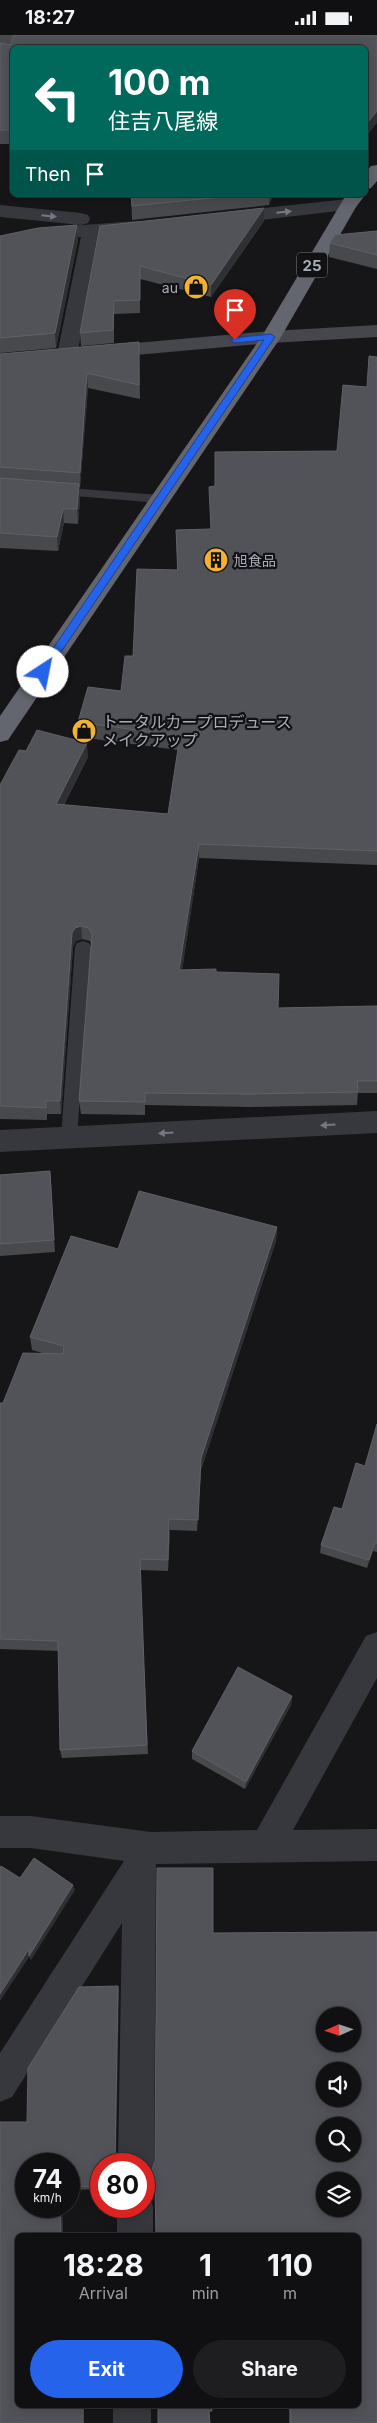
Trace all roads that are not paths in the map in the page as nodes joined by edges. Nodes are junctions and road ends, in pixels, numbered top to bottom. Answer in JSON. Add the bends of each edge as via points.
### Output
{"nodes":[{"id":1,"x":377,"y":170,"type":"edge"},
{"id":2,"x":368,"y":180,"type":"edge"},
{"id":3,"x":352,"y":200,"type":"edge"},
{"id":4,"x":0,"y":211,"type":"edge"},
{"id":5,"x":206,"y":220,"type":"edge"},
{"id":6,"x":91,"y":232,"type":"junction"},
{"id":7,"x":0,"y":243,"type":"edge"},
{"id":8,"x":377,"y":331,"type":"edge"},
{"id":9,"x":271,"y":337,"type":"junction"},
{"id":10,"x":57,"y":355,"type":"joint"},
{"id":11,"x":39,"y":490,"type":"edge"},
{"id":12,"x":160,"y":499,"type":"junction"},
{"id":13,"x":0,"y":734,"type":"edge"},
{"id":14,"x":83,"y":947,"type":"dead end"},
{"id":15,"x":377,"y":1122,"type":"edge"},
{"id":16,"x":69,"y":1137,"type":"junction"},
{"id":17,"x":0,"y":1141,"type":"edge"},
{"id":18,"x":377,"y":1647,"type":"edge"},
{"id":19,"x":2,"y":1836,"type":"edge"},
{"id":20,"x":267,"y":1845,"type":"junction"},
{"id":21,"x":377,"y":1845,"type":"edge"},
{"id":22,"x":146,"y":1857,"type":"junction"},
{"id":23,"x":0,"y":2085,"type":"edge"},
{"id":24,"x":136,"y":2153,"type":"edge"},
{"id":25,"x":135,"y":2218,"type":"edge"},
{"id":26,"x":134,"y":2233,"type":"edge"},
{"id":27,"x":132,"y":2408,"type":"edge"},
{"id":28,"x":132,"y":2423,"type":"edge"}],
"edges":[{"from":1,"to":2,"type":"highway"},
{"from":5,"to":3,"type":"street","one_way":true},
{"from":3,"to":9,"type":"highway","number":"25"},
{"from":4,"to":6,"type":"street","one_way":true,"via":[[153,225]]},
{"from":6,"to":7,"type":"street","via":[[43,235]]},
{"from":6,"to":10,"type":"street"},
{"from":8,"to":9,"type":"main road"},
{"from":9,"to":10,"type":"main road"},
{"from":9,"to":12,"type":"highway","number":"25"},
{"from":11,"to":12,"type":"lane"},
{"from":12,"to":13,"type":"highway","number":"25"},
{"from":14,"to":16,"type":"lane"},
{"from":15,"to":16,"type":"street","one_way":true},
{"from":16,"to":17,"type":"street"},
{"from":18,"to":20,"type":"street"},
{"from":19,"to":22,"type":"street","via":[[32,1832]]},
{"from":20,"to":21,"type":"street"},
{"from":20,"to":22,"type":"street"},
{"from":22,"to":23,"type":"street"},
{"from":22,"to":24,"type":"street"},
{"from":25,"to":26,"type":"street"},
{"from":27,"to":28,"type":"street"}]}
